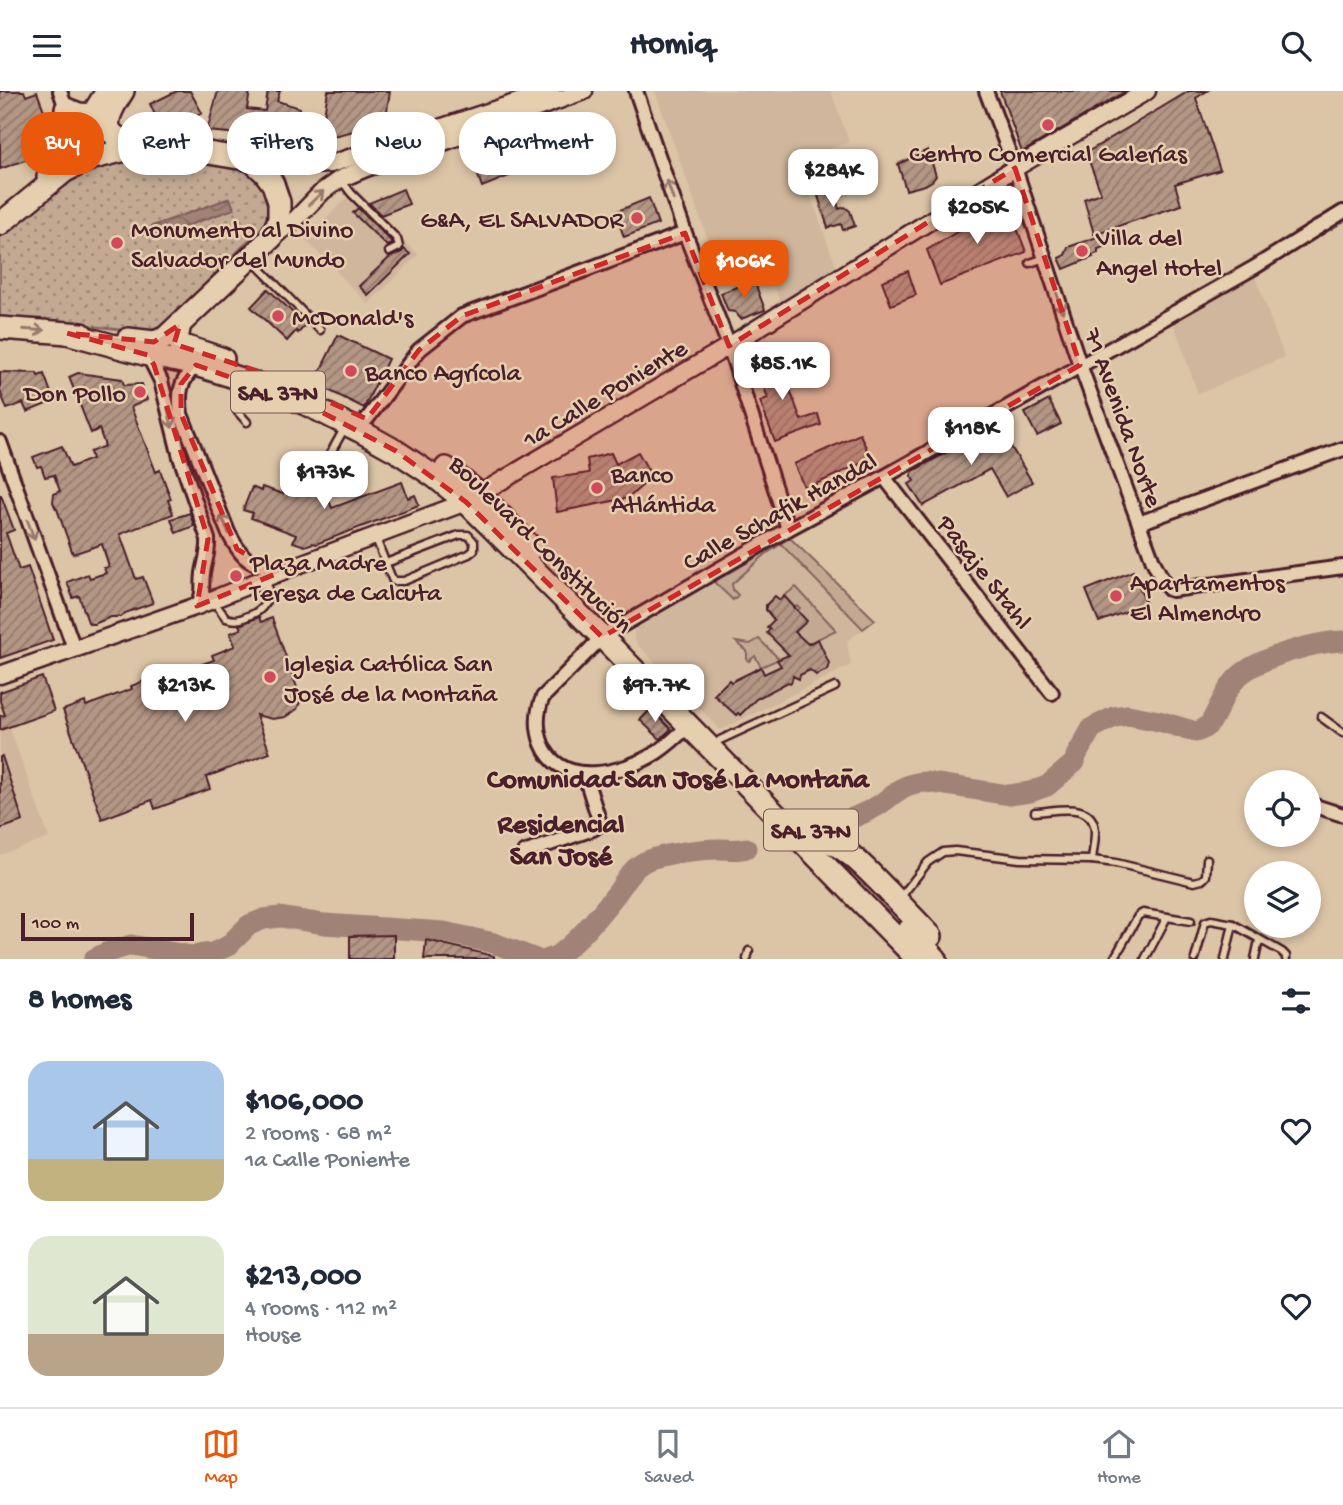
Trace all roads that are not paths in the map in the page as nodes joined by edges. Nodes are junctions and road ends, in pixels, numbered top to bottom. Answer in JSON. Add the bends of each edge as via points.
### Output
{"nodes":[{"id":1,"x":107,"y":91,"type":"edge"},
{"id":2,"x":123,"y":91,"type":"edge"},
{"id":3,"x":584,"y":91,"type":"edge"},
{"id":4,"x":636,"y":91,"type":"edge"},
{"id":5,"x":986,"y":91,"type":"edge"},
{"id":6,"x":1147,"y":91,"type":"edge"},
{"id":7,"x":541,"y":93,"type":"edge"},
{"id":8,"x":63,"y":100,"type":"edge"},
{"id":9,"x":77,"y":112,"type":"edge"},
{"id":10,"x":94,"y":112,"type":"edge"},
{"id":11,"x":118,"y":137,"type":"edge"},
{"id":12,"x":118,"y":152,"type":"edge"},
{"id":13,"x":337,"y":162,"type":"edge"},
{"id":14,"x":1015,"y":168,"type":"junction"},
{"id":15,"x":49,"y":175,"type":"edge"},
{"id":16,"x":266,"y":175,"type":"edge"},
{"id":17,"x":340,"y":179,"type":"junction"},
{"id":18,"x":34,"y":196,"type":"junction"},
{"id":19,"x":1343,"y":212,"type":"edge"},
{"id":20,"x":0,"y":224,"type":"edge"},
{"id":21,"x":685,"y":233,"type":"junction"},
{"id":22,"x":272,"y":237,"type":"junction"},
{"id":23,"x":389,"y":252,"type":"dead end"},
{"id":24,"x":250,"y":258,"type":"junction"},
{"id":25,"x":1045,"y":258,"type":"junction"},
{"id":26,"x":1030,"y":263,"type":"dead end"},
{"id":27,"x":180,"y":324,"type":"junction"},
{"id":28,"x":0,"y":328,"type":"edge"},
{"id":29,"x":320,"y":330,"type":"dead end"},
{"id":30,"x":67,"y":333,"type":"junction"},
{"id":31,"x":729,"y":346,"type":"junction"},
{"id":32,"x":148,"y":355,"type":"junction"},
{"id":33,"x":196,"y":365,"type":"junction"},
{"id":34,"x":1080,"y":365,"type":"junction"},
{"id":35,"x":248,"y":381,"type":"junction"},
{"id":36,"x":247,"y":422,"type":"dead end"},
{"id":37,"x":356,"y":422,"type":"junction"},
{"id":38,"x":0,"y":443,"type":"edge"},
{"id":39,"x":1343,"y":449,"type":"edge"},
{"id":40,"x":329,"y":456,"type":"dead end"},
{"id":41,"x":884,"y":477,"type":"junction"},
{"id":42,"x":472,"y":498,"type":"junction"},
{"id":43,"x":1139,"y":523,"type":"junction"},
{"id":44,"x":788,"y":529,"type":"junction"},
{"id":45,"x":375,"y":536,"type":"junction"},
{"id":46,"x":386,"y":563,"type":"junction"},
{"id":47,"x":295,"y":566,"type":"junction"},
{"id":48,"x":1343,"y":567,"type":"edge"},
{"id":49,"x":267,"y":578,"type":"junction"},
{"id":50,"x":213,"y":600,"type":"junction"},
{"id":51,"x":197,"y":606,"type":"junction"},
{"id":52,"x":607,"y":634,"type":"junction"},
{"id":53,"x":74,"y":648,"type":"junction"},
{"id":54,"x":0,"y":675,"type":"edge"},
{"id":55,"x":835,"y":687,"type":"dead end"},
{"id":56,"x":1052,"y":693,"type":"dead end"},
{"id":57,"x":1321,"y":716,"type":"dead end"},
{"id":58,"x":689,"y":725,"type":"junction"},
{"id":59,"x":1343,"y":733,"type":"edge"},
{"id":60,"x":720,"y":740,"type":"junction"},
{"id":61,"x":584,"y":773,"type":"junction"},
{"id":62,"x":1321,"y":808,"type":"edge"},
{"id":63,"x":1035,"y":812,"type":"dead end"},
{"id":64,"x":1343,"y":815,"type":"edge"},
{"id":65,"x":810,"y":840,"type":"junction"},
{"id":66,"x":524,"y":853,"type":"dead end"},
{"id":67,"x":1092,"y":859,"type":"junction"},
{"id":68,"x":1207,"y":859,"type":"dead end"},
{"id":69,"x":898,"y":902,"type":"junction"},
{"id":70,"x":1167,"y":917,"type":"junction"},
{"id":71,"x":1191,"y":921,"type":"dead end"},
{"id":72,"x":1233,"y":924,"type":"junction"},
{"id":73,"x":1259,"y":940,"type":"junction"},
{"id":74,"x":749,"y":951,"type":"dead end"},
{"id":75,"x":747,"y":959,"type":"edge"},
{"id":76,"x":900,"y":959,"type":"edge"},
{"id":77,"x":917,"y":959,"type":"edge"},
{"id":78,"x":936,"y":959,"type":"edge"},
{"id":79,"x":950,"y":959,"type":"edge"},
{"id":80,"x":1114,"y":959,"type":"edge"},
{"id":81,"x":1145,"y":959,"type":"edge"},
{"id":82,"x":1195,"y":959,"type":"edge"},
{"id":83,"x":1225,"y":959,"type":"edge"},
{"id":84,"x":1255,"y":959,"type":"edge"},
{"id":85,"x":1286,"y":959,"type":"edge"}],
"edges":[{"from":1,"to":10,"type":"highway"},
{"from":2,"to":11,"type":"highway","via":[[107,125]]},
{"from":3,"to":17,"type":"street"},
{"from":21,"to":4,"type":"street","one_way":true},
{"from":5,"to":14,"type":"street","name":"71 Avenida Norte"},
{"from":6,"to":14,"type":"street","name":"1a Calle Poniente"},
{"from":7,"to":13,"type":"street"},
{"from":8,"to":9,"type":"highway"},
{"from":12,"to":18,"type":"highway","via":[[65,171]]},
{"from":14,"to":25,"type":"street","name":"71 Avenida Norte"},
{"from":14,"to":31,"type":"street","name":"1a Calle Poniente"},
{"from":15,"to":18,"type":"highway"},
{"from":16,"to":22,"type":"highway","via":[[279,202]]},
{"from":22,"to":17,"type":"street","one_way":true},
{"from":17,"to":23,"type":"lane","via":[[397,239],[399,247]]},
{"from":18,"to":20,"type":"highway"},
{"from":19,"to":34,"type":"street","name":"Calle Schafik Handal"},
{"from":21,"to":31,"type":"street"},
{"from":21,"to":37,"type":"street","via":[[462,316],[419,350]]},
{"from":22,"to":24,"type":"highway","number":"SAL 37N"},
{"from":24,"to":27,"type":"highway","number":"SAL 37N"},
{"from":24,"to":29,"type":"lane"},
{"from":25,"to":26,"type":"lane"},
{"from":25,"to":34,"type":"street","name":"71 Avenida Norte","one_way":true},
{"from":27,"to":30,"type":"highway","number":"SAL 37N","via":[[154,342]]},
{"from":27,"to":37,"type":"highway","name":"Boulevard Constitución","number":"SAL 37N","via":[[177,339],[181,345],[272,376]]},
{"from":28,"to":30,"type":"highway","number":"SAL 37N","one_way":true},
{"from":30,"to":32,"type":"highway","name":"Boulevard Constitución","number":"SAL 37N"},
{"from":31,"to":42,"type":"street","name":"1a Calle Poniente"},
{"from":31,"to":44,"type":"street"},
{"from":32,"to":33,"type":"highway","name":"Boulevard Constitución","number":"SAL 37N"},
{"from":32,"to":51,"type":"street","one_way":true,"via":[[161,381],[208,539]]},
{"from":33,"to":35,"type":"highway","name":"Boulevard Constitución","number":"SAL 37N"},
{"from":47,"to":33,"type":"street","one_way":true,"via":[[268,568],[252,563],[237,549],[181,414],[181,384]]},
{"from":34,"to":41,"type":"street","name":"Calle Schafik Handal"},
{"from":34,"to":43,"type":"street","name":"71 Avenida Norte"},
{"from":35,"to":36,"type":"lane","via":[[237,411]]},
{"from":35,"to":37,"type":"highway","name":"Boulevard Constitución","number":"SAL 37N"},
{"from":37,"to":40,"type":"lane"},
{"from":37,"to":42,"type":"highway","name":"Boulevard Constitución","number":"SAL 37N"},
{"from":38,"to":53,"type":"street","one_way":true},
{"from":39,"to":43,"type":"street"},
{"from":41,"to":44,"type":"street","name":"Calle Schafik Handal"},
{"from":41,"to":56,"type":"street","name":"Pasaje Stahl"},
{"from":42,"to":45,"type":"street","name":"1a Calle Poniente"},
{"from":42,"to":52,"type":"highway","name":"Boulevard Constitución","number":"SAL 37N"},
{"from":43,"to":48,"type":"street","name":"71 Avenida Norte","via":[[1153,561],[1172,590]]},
{"from":44,"to":52,"type":"street","name":"Calle Schafik Handal"},
{"from":45,"to":46,"type":"lane"},
{"from":45,"to":47,"type":"street","name":"1a Calle Poniente"},
{"from":46,"to":46,"type":"lane","via":[[393,581],[404,580],[470,554],[474,541],[459,535]]},
{"from":47,"to":49,"type":"street","name":"1a Calle Poniente"},
{"from":49,"to":50,"type":"street","name":"1a Calle Poniente"},
{"from":49,"to":50,"type":"lane","via":[[267,601],[255,614],[240,620],[226,618]]},
{"from":50,"to":51,"type":"street","name":"1a Calle Poniente"},
{"from":51,"to":53,"type":"street","name":"1a Calle Poniente"},
{"from":52,"to":58,"type":"highway","name":"Boulevard Constitución","number":"SAL 37N"},
{"from":52,"to":60,"type":"highway","name":"Boulevard Constitución","number":"SAL 37N"},
{"from":52,"to":61,"type":"street","name":"Calle Schafik Handal","via":[[543,697],[537,722],[548,754],[567,768]]},
{"from":53,"to":54,"type":"street","name":"1a Calle Poniente"},
{"from":55,"to":60,"type":"lane"},
{"from":57,"to":59,"type":"lane"},
{"from":58,"to":61,"type":"street","via":[[639,762]]},
{"from":58,"to":65,"type":"highway","name":"Boulevard Constitución","number":"SAL 37N"},
{"from":60,"to":65,"type":"highway","name":"Boulevard Constitución","number":"SAL 37N"},
{"from":61,"to":66,"type":"street","via":[[599,825]]},
{"from":62,"to":64,"type":"street"},
{"from":63,"to":67,"type":"lane","via":[[1075,809],[1087,813],[1095,830]]},
{"from":65,"to":69,"type":"highway","name":"Boulevard Constitución","number":"SAL 37N","via":[[832,842],[846,851]]},
{"from":65,"to":76,"type":"highway","name":"Boulevard Constitución","number":"SAL 37N","via":[[814,863]]},
{"from":65,"to":77,"type":"highway","name":"Boulevard Constitución","number":"SAL 37N"},
{"from":65,"to":78,"type":"highway","name":"Boulevard Constitución","number":"SAL 37N"},
{"from":67,"to":68,"type":"lane","via":[[1194,882],[1206,876]]},
{"from":67,"to":69,"type":"lane","via":[[943,852],[928,862]]},
{"from":69,"to":79,"type":"highway","name":"Boulevard Constitución","number":"SAL 37N"},
{"from":70,"to":71,"type":"lane"},
{"from":70,"to":80,"type":"lane","via":[[1138,916]]},
{"from":70,"to":81,"type":"lane"},
{"from":72,"to":73,"type":"lane"},
{"from":72,"to":82,"type":"lane","via":[[1205,922]]},
{"from":72,"to":83,"type":"lane"},
{"from":73,"to":84,"type":"lane"},
{"from":73,"to":85,"type":"lane","via":[[1282,951]]},
{"from":74,"to":75,"type":"lane"}]}
